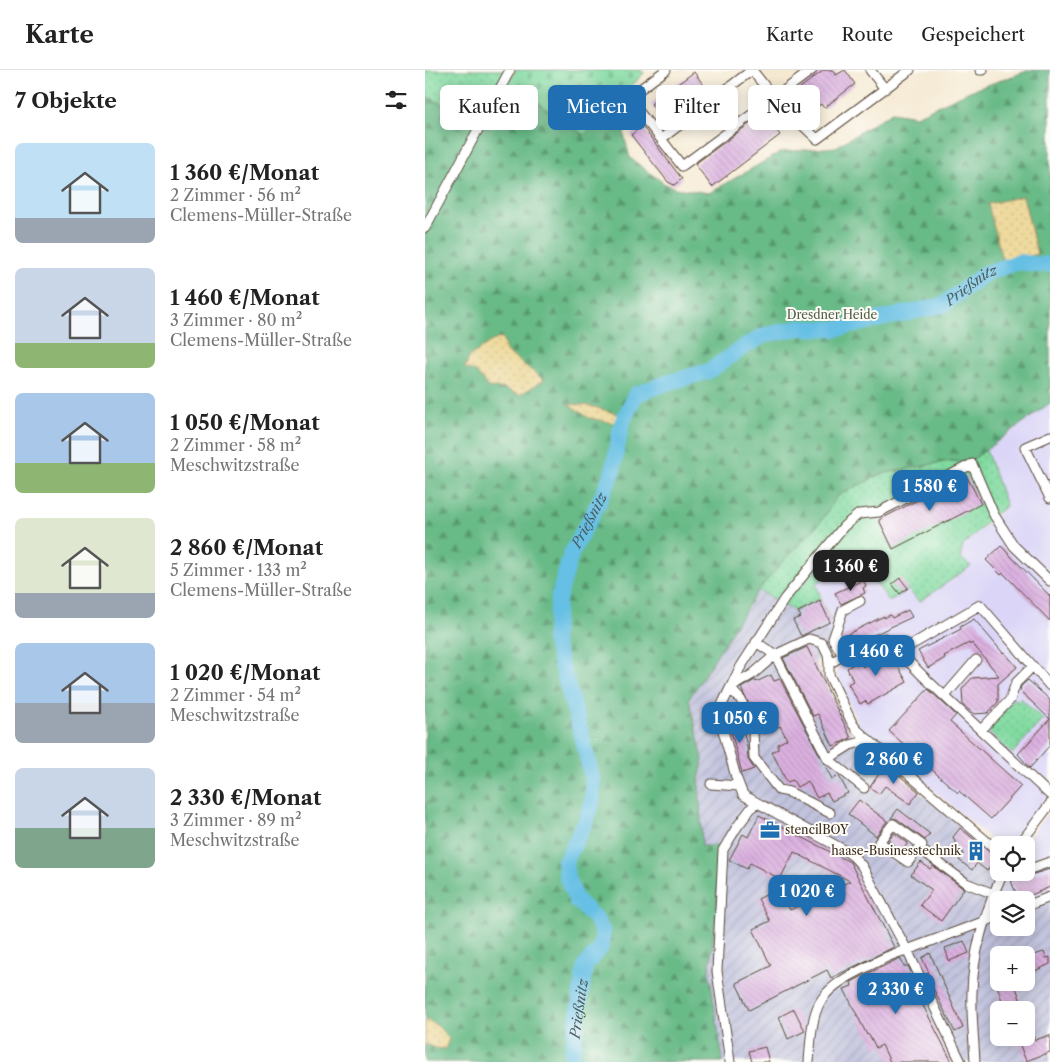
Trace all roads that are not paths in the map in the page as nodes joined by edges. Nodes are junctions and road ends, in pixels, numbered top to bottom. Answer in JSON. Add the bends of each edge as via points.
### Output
{"nodes":[{"id":1,"x":510,"y":70,"type":"edge"},
{"id":2,"x":666,"y":70,"type":"edge"},
{"id":3,"x":752,"y":70,"type":"edge"},
{"id":4,"x":811,"y":70,"type":"edge"},
{"id":5,"x":870,"y":70,"type":"edge"},
{"id":6,"x":910,"y":70,"type":"edge"},
{"id":7,"x":764,"y":85,"type":"edge"},
{"id":8,"x":791,"y":85,"type":"edge"},
{"id":9,"x":885,"y":89,"type":"junction"},
{"id":10,"x":748,"y":117,"type":"edge"},
{"id":11,"x":807,"y":130,"type":"edge"},
{"id":12,"x":661,"y":139,"type":"junction"},
{"id":13,"x":425,"y":228,"type":"edge"},
{"id":14,"x":1050,"y":436,"type":"edge"},
{"id":15,"x":1050,"y":498,"type":"edge"},
{"id":16,"x":1050,"y":582,"type":"edge"},
{"id":17,"x":860,"y":601,"type":"dead end"},
{"id":18,"x":885,"y":638,"type":"dead end"},
{"id":19,"x":756,"y":642,"type":"junction"},
{"id":20,"x":775,"y":655,"type":"junction"},
{"id":21,"x":836,"y":660,"type":"junction"},
{"id":22,"x":976,"y":660,"type":"dead end"},
{"id":23,"x":1028,"y":671,"type":"dead end"},
{"id":24,"x":1050,"y":686,"type":"edge"},
{"id":25,"x":730,"y":688,"type":"junction"},
{"id":26,"x":945,"y":696,"type":"junction"},
{"id":27,"x":981,"y":730,"type":"junction"},
{"id":28,"x":869,"y":740,"type":"junction"},
{"id":29,"x":828,"y":759,"type":"junction"},
{"id":30,"x":711,"y":784,"type":"dead end"},
{"id":31,"x":864,"y":788,"type":"dead end"},
{"id":32,"x":741,"y":790,"type":"junction"},
{"id":33,"x":1050,"y":795,"type":"edge"},
{"id":34,"x":755,"y":803,"type":"junction"},
{"id":35,"x":1050,"y":804,"type":"edge"},
{"id":36,"x":830,"y":813,"type":"dead end"},
{"id":37,"x":1026,"y":836,"type":"edge"},
{"id":38,"x":990,"y":844,"type":"edge"},
{"id":39,"x":919,"y":848,"type":"junction"},
{"id":40,"x":1050,"y":862,"type":"edge"},
{"id":41,"x":1035,"y":867,"type":"edge"},
{"id":42,"x":990,"y":892,"type":"edge"},
{"id":43,"x":1050,"y":897,"type":"edge"},
{"id":44,"x":1035,"y":903,"type":"edge"},
{"id":45,"x":990,"y":905,"type":"edge"},
{"id":46,"x":990,"y":920,"type":"edge"},
{"id":47,"x":984,"y":922,"type":"junction"},
{"id":48,"x":907,"y":950,"type":"junction"},
{"id":49,"x":730,"y":1062,"type":"edge"},
{"id":50,"x":809,"y":1062,"type":"edge"},
{"id":51,"x":961,"y":1062,"type":"edge"},
{"id":52,"x":975,"y":1062,"type":"edge"}],
"edges":[{"from":1,"to":13,"type":"street"},
{"from":2,"to":12,"type":"street","via":[[628,98]]},
{"from":3,"to":7,"type":"street"},
{"from":3,"to":12,"type":"street"},
{"from":4,"to":8,"type":"street"},
{"from":5,"to":9,"type":"street"},
{"from":6,"to":9,"type":"street"},
{"from":9,"to":11,"type":"street","via":[[817,140]]},
{"from":10,"to":12,"type":"street","via":[[682,166]]},
{"from":14,"to":15,"type":"street","via":[[1025,447]]},
{"from":16,"to":19,"type":"street","via":[[1014,546],[994,515],[972,464],[879,512],[859,514],[843,526],[785,598]]},
{"from":17,"to":21,"type":"street","via":[[843,610],[833,639]]},
{"from":18,"to":21,"type":"street"},
{"from":19,"to":20,"type":"street"},
{"from":19,"to":25,"type":"street"},
{"from":20,"to":21,"type":"street","via":[[809,639],[822,643],[828,655]]},
{"from":20,"to":25,"type":"street"},
{"from":20,"to":29,"type":"street"},
{"from":21,"to":28,"type":"street","via":[[829,675],[852,723]]},
{"from":22,"to":26,"type":"street"},
{"from":23,"to":27,"type":"street","via":[[1016,682],[1010,700]]},
{"from":24,"to":26,"type":"street","via":[[979,605],[899,652]]},
{"from":25,"to":32,"type":"street","via":[[718,713]]},
{"from":25,"to":36,"type":"street","via":[[741,700],[753,730],[755,758],[779,790]]},
{"from":26,"to":27,"type":"street"},
{"from":27,"to":33,"type":"street"},
{"from":28,"to":29,"type":"street","via":[[850,745]]},
{"from":28,"to":38,"type":"street"},
{"from":29,"to":31,"type":"street"},
{"from":30,"to":32,"type":"street"},
{"from":32,"to":34,"type":"street"},
{"from":34,"to":48,"type":"street","via":[[853,856],[862,866]]},
{"from":34,"to":49,"type":"street","via":[[723,850],[717,971]]},
{"from":35,"to":37,"type":"street"},
{"from":39,"to":39,"type":"street","via":[[908,862],[879,842],[893,824],[922,845]]},
{"from":39,"to":42,"type":"street","via":[[966,883]]},
{"from":40,"to":41,"type":"street"},
{"from":43,"to":44,"type":"street"},
{"from":45,"to":47,"type":"street"},
{"from":46,"to":47,"type":"street"},
{"from":47,"to":48,"type":"street"},
{"from":47,"to":52,"type":"street","via":[[972,994]]},
{"from":48,"to":50,"type":"street","via":[[897,952],[829,989],[815,1011]]},
{"from":48,"to":51,"type":"street"}]}
